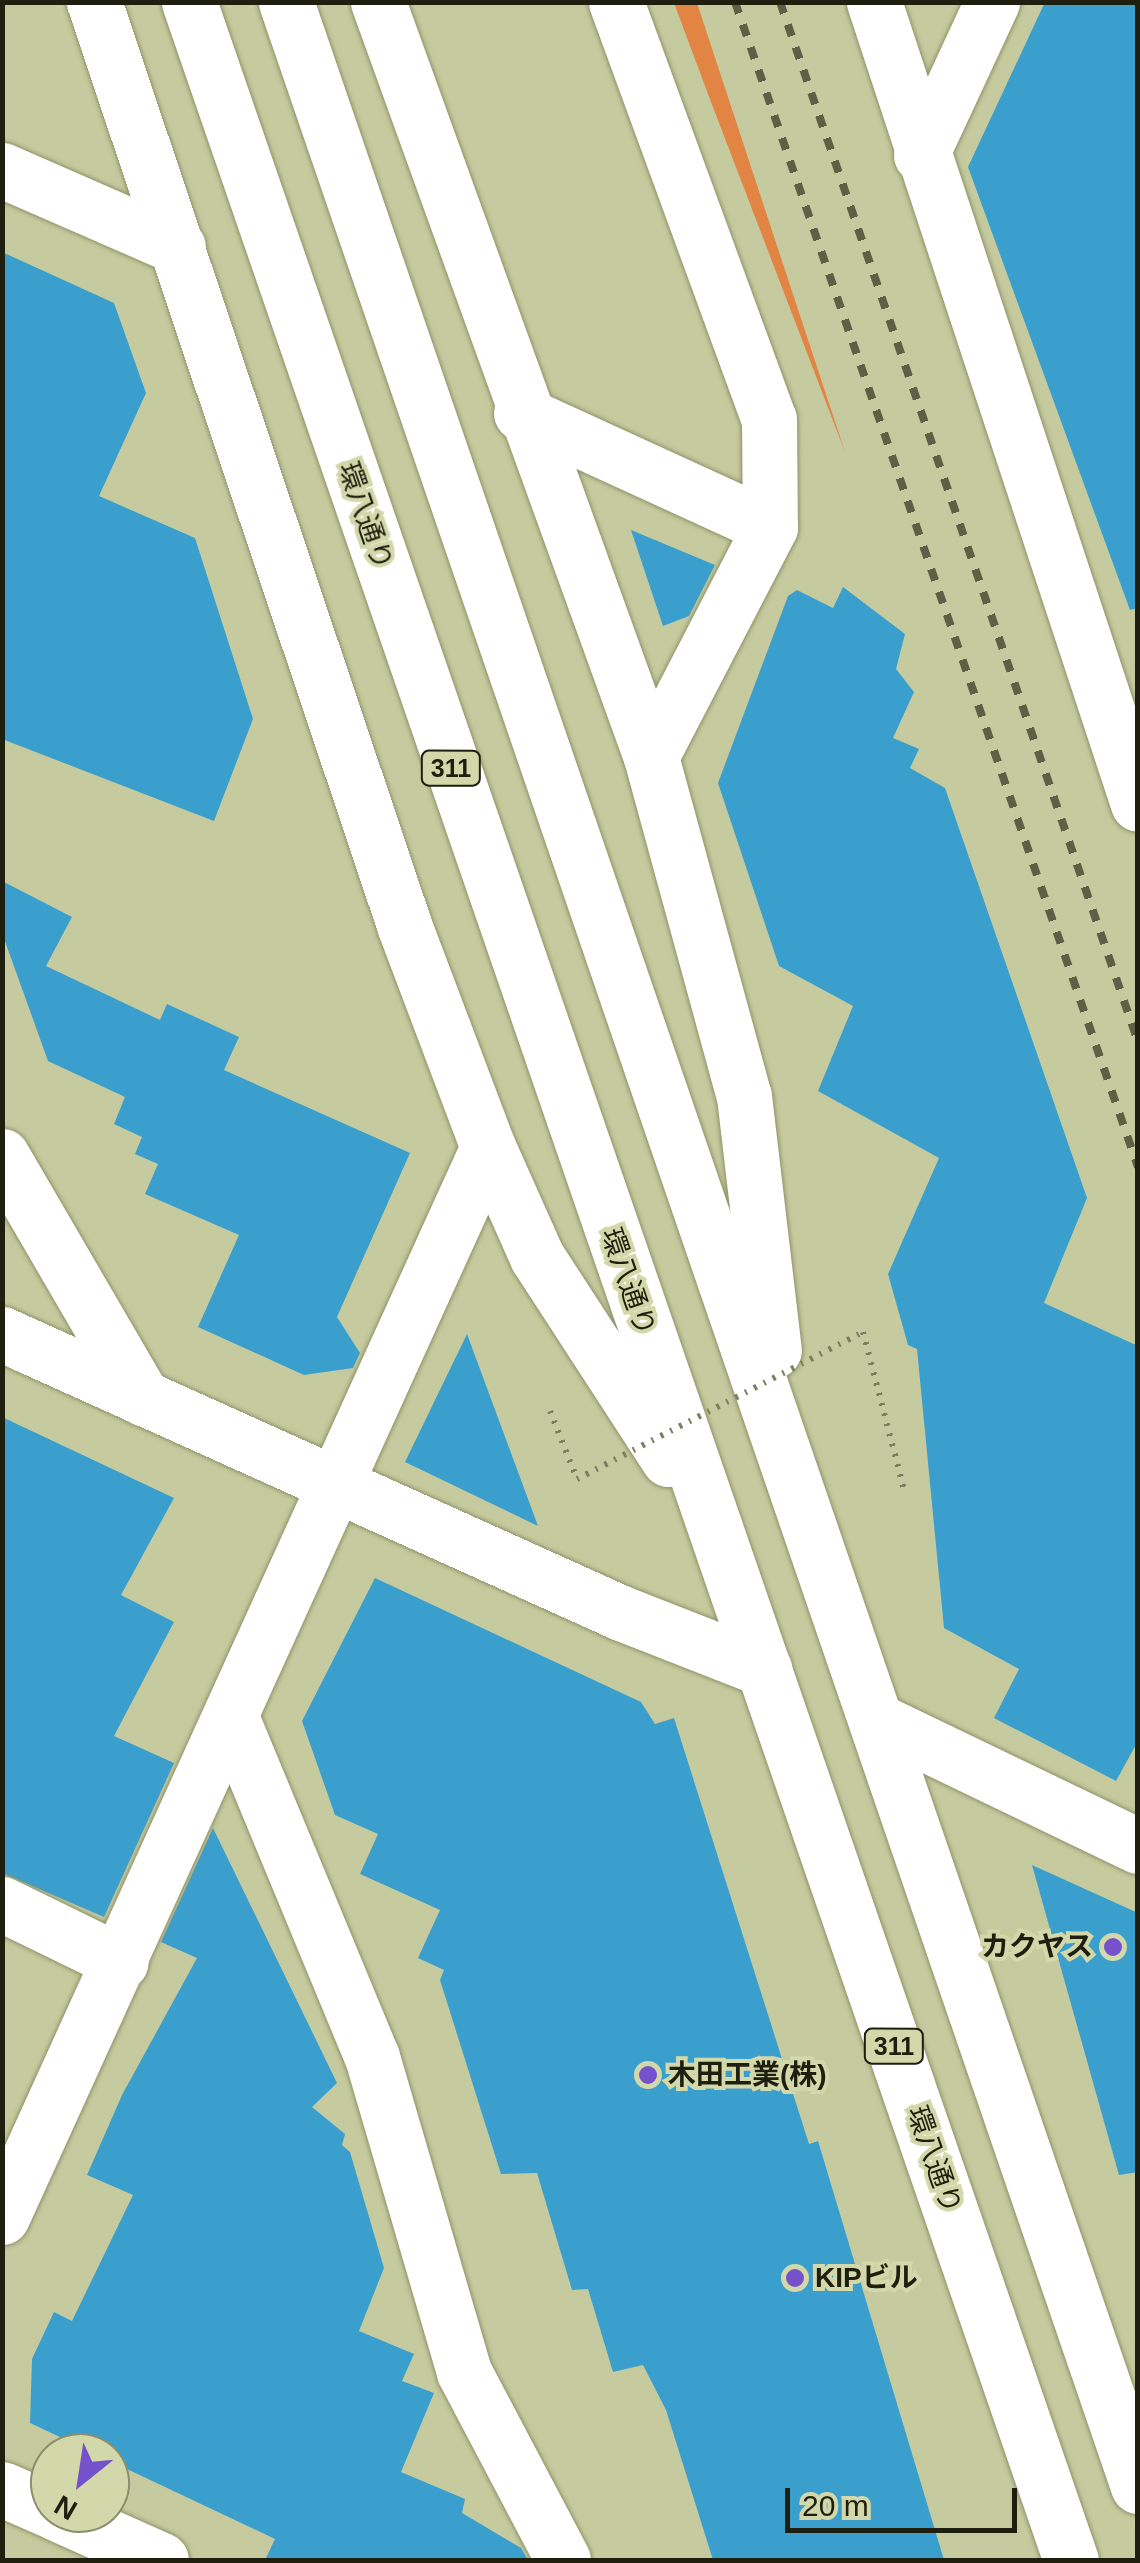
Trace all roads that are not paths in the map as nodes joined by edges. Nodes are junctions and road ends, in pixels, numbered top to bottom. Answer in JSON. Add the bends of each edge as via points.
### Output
{"nodes":[{"id":1,"x":94,"y":2,"type":"edge"},
{"id":2,"x":189,"y":2,"type":"edge"},
{"id":3,"x":286,"y":2,"type":"edge"},
{"id":4,"x":378,"y":2,"type":"edge"},
{"id":5,"x":616,"y":2,"type":"edge"},
{"id":6,"x":874,"y":2,"type":"edge"},
{"id":7,"x":992,"y":2,"type":"edge"},
{"id":8,"x":921,"y":155,"type":"junction"},
{"id":9,"x":2,"y":170,"type":"edge"},
{"id":10,"x":178,"y":247,"type":"junction"},
{"id":11,"x":522,"y":413,"type":"junction"},
{"id":12,"x":770,"y":527,"type":"junction"},
{"id":13,"x":1114,"y":669,"type":"edge"},
{"id":14,"x":651,"y":756,"type":"junction"},
{"id":15,"x":1138,"y":804,"type":"edge"},
{"id":16,"x":488,"y":1147,"type":"junction"},
{"id":17,"x":2,"y":1156,"type":"edge"},
{"id":18,"x":2,"y":1334,"type":"edge"},
{"id":19,"x":143,"y":1398,"type":"junction"},
{"id":20,"x":786,"y":1457,"type":"junction"},
{"id":21,"x":332,"y":1482,"type":"junction"},
{"id":22,"x":716,"y":1532,"type":"junction"},
{"id":23,"x":764,"y":1668,"type":"junction"},
{"id":24,"x":231,"y":1717,"type":"junction"},
{"id":25,"x":878,"y":1721,"type":"junction"},
{"id":26,"x":1138,"y":1846,"type":"edge"},
{"id":27,"x":2,"y":1904,"type":"edge"},
{"id":28,"x":121,"y":1962,"type":"junction"},
{"id":29,"x":2,"y":2217,"type":"edge"},
{"id":30,"x":1138,"y":2486,"type":"edge"},
{"id":31,"x":2,"y":2489,"type":"edge"},
{"id":32,"x":30,"y":2502,"type":"edge"},
{"id":33,"x":100,"y":2533,"type":"edge"},
{"id":34,"x":161,"y":2560,"type":"edge"},
{"id":35,"x":563,"y":2560,"type":"edge"},
{"id":36,"x":1071,"y":2560,"type":"edge"}],
"edges":[{"from":1,"to":10,"type":"main road"},
{"from":2,"to":22,"type":"main road","name":"環八通り","number":"311"},
{"from":3,"to":20,"type":"main road"},
{"from":4,"to":11,"type":"main road"},
{"from":5,"to":12,"type":"main road","via":[[769,419]]},
{"from":6,"to":8,"type":"main road"},
{"from":7,"to":8,"type":"main road"},
{"from":8,"to":13,"type":"main road"},
{"from":9,"to":10,"type":"main road"},
{"from":10,"to":16,"type":"main road","via":[[404,925]]},
{"from":11,"to":12,"type":"main road"},
{"from":11,"to":14,"type":"main road"},
{"from":12,"to":14,"type":"main road"},
{"from":13,"to":15,"type":"main road"},
{"from":14,"to":20,"type":"main road","via":[[744,1096]]},
{"from":16,"to":21,"type":"main road"},
{"from":16,"to":22,"type":"main road","via":[[537,1257]]},
{"from":17,"to":19,"type":"main road"},
{"from":18,"to":19,"type":"main road"},
{"from":19,"to":21,"type":"main road"},
{"from":20,"to":25,"type":"main road"},
{"from":21,"to":23,"type":"main road","via":[[621,1613]]},
{"from":21,"to":24,"type":"main road","via":[[274,1630]]},
{"from":22,"to":23,"type":"main road","name":"環八通り","number":"311"},
{"from":23,"to":36,"type":"main road","name":"環八通り","number":"311"},
{"from":24,"to":28,"type":"main road"},
{"from":24,"to":35,"type":"main road","via":[[372,2057],[464,2372]]},
{"from":25,"to":26,"type":"main road"},
{"from":25,"to":30,"type":"main road"},
{"from":27,"to":28,"type":"main road"},
{"from":28,"to":29,"type":"main road"},
{"from":31,"to":32,"type":"main road"},
{"from":33,"to":34,"type":"main road"}]}
